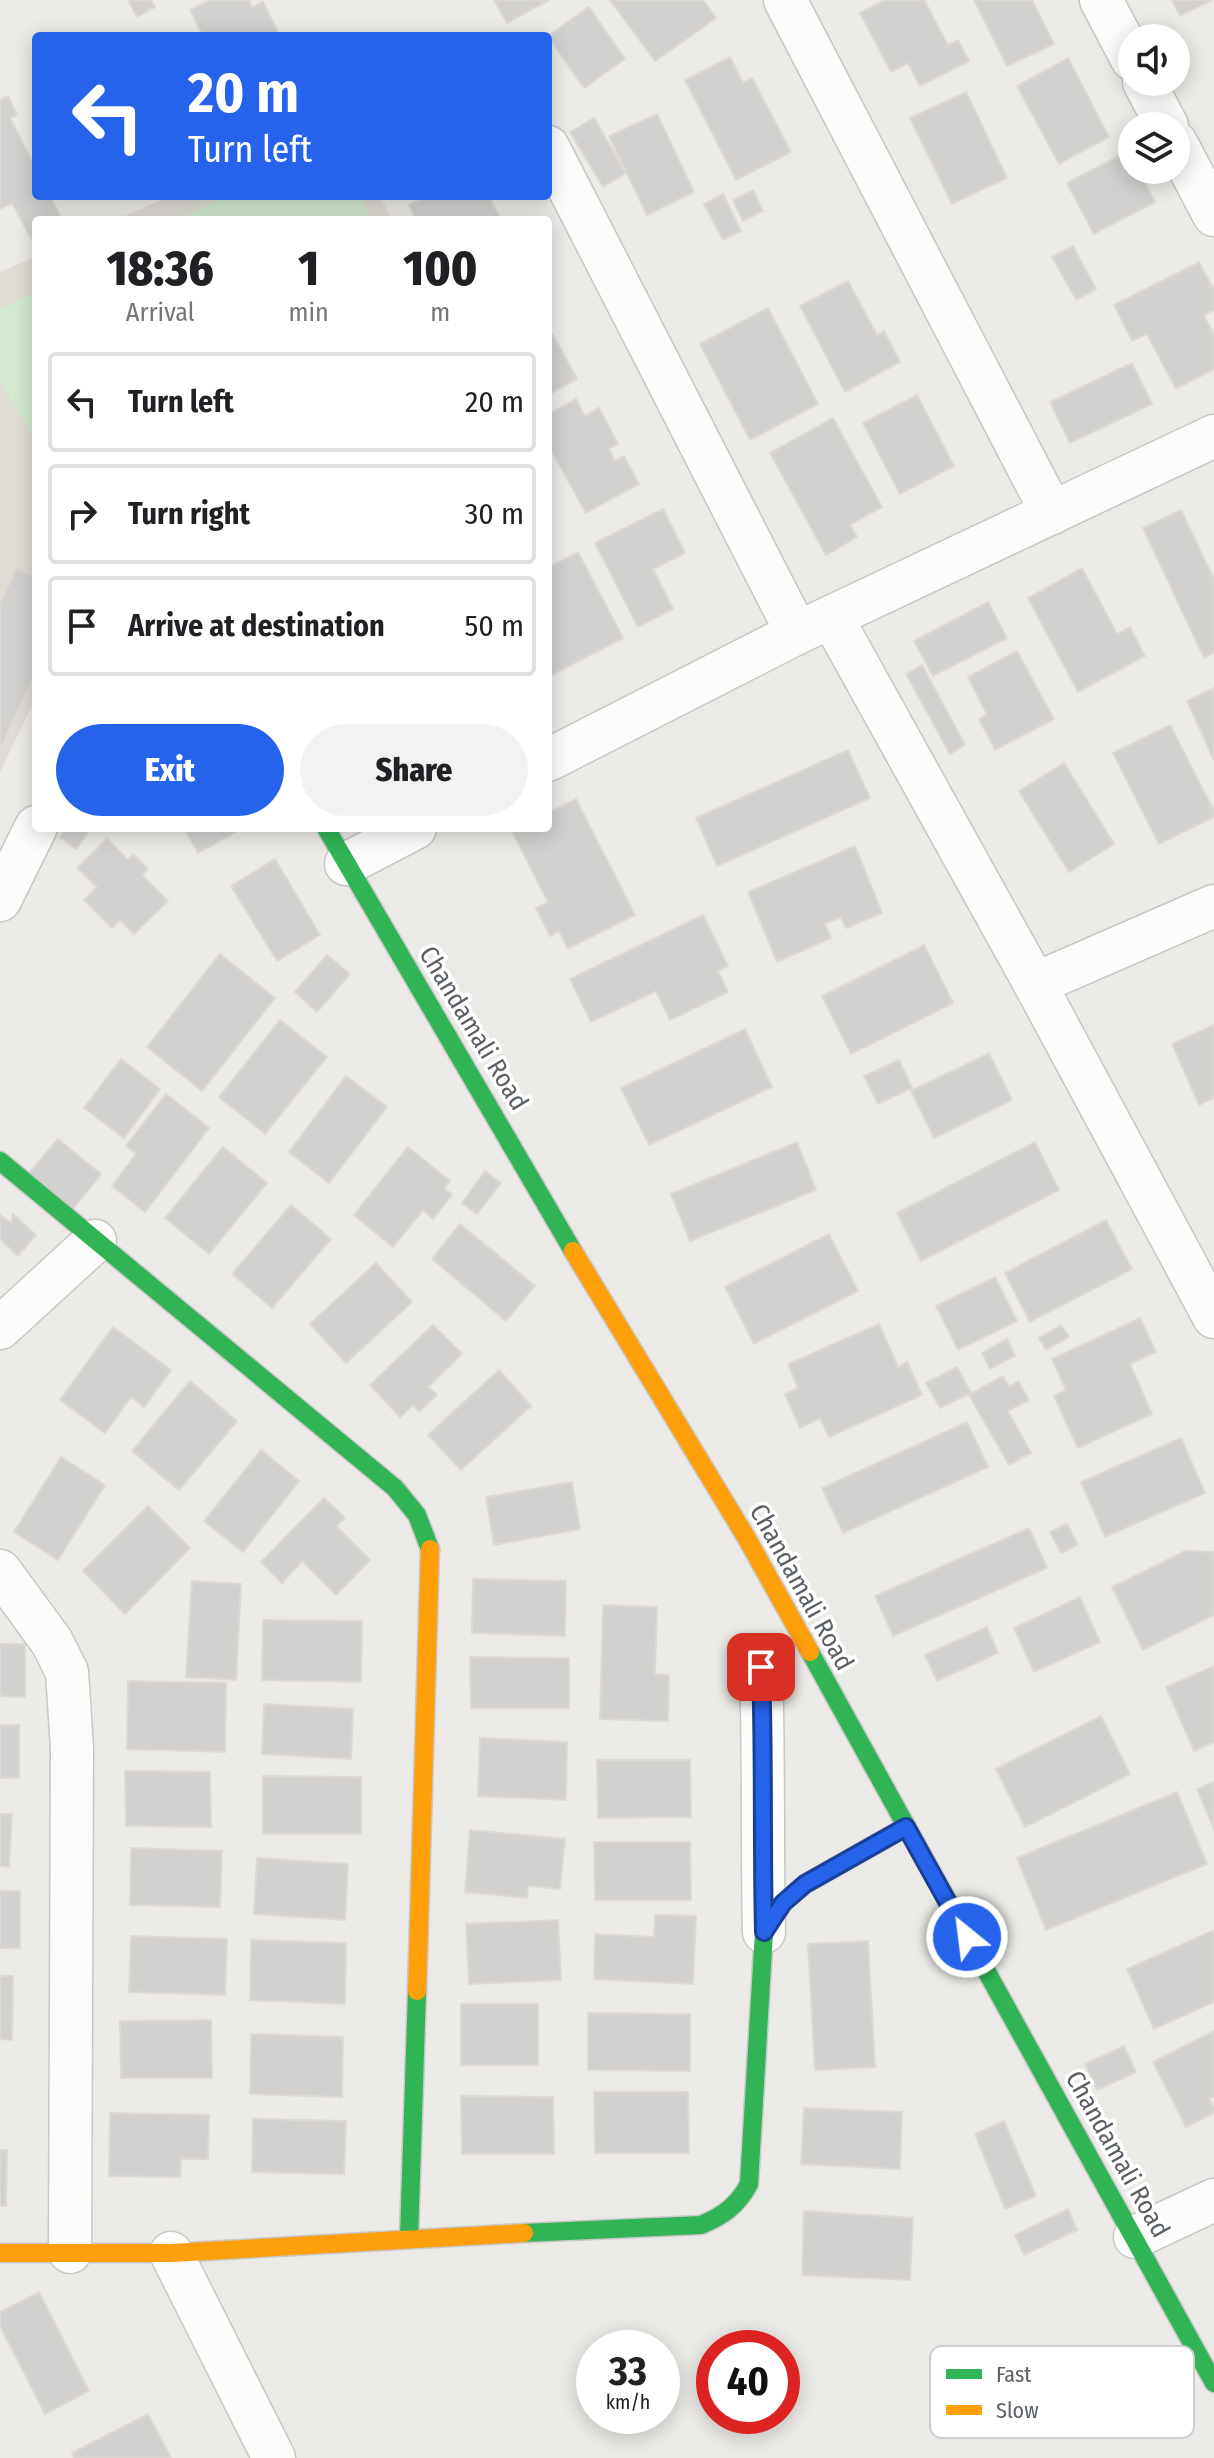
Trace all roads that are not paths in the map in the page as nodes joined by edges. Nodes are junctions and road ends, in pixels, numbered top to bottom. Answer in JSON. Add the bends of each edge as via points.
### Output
{"nodes":[{"id":1,"x":785,"y":0,"type":"edge"},
{"id":2,"x":1101,"y":0,"type":"edge"},
{"id":3,"x":1118,"y":32,"type":"edge"},
{"id":4,"x":552,"y":154,"type":"edge"},
{"id":5,"x":1190,"y":170,"type":"edge"},
{"id":6,"x":1214,"y":215,"type":"edge"},
{"id":7,"x":1214,"y":436,"type":"edge"},
{"id":8,"x":1052,"y":513,"type":"junction"},
{"id":9,"x":814,"y":626,"type":"junction"},
{"id":10,"x":552,"y":758,"type":"edge"},
{"id":11,"x":34,"y":832,"type":"edge"},
{"id":12,"x":328,"y":832,"type":"edge"},
{"id":13,"x":407,"y":832,"type":"edge"},
{"id":14,"x":346,"y":864,"type":"junction"},
{"id":15,"x":0,"y":900,"type":"edge"},
{"id":16,"x":1214,"y":906,"type":"edge"},
{"id":17,"x":1035,"y":984,"type":"junction"},
{"id":18,"x":0,"y":1161,"type":"edge"},
{"id":19,"x":95,"y":1241,"type":"junction"},
{"id":20,"x":1214,"y":1317,"type":"edge"},
{"id":21,"x":0,"y":1328,"type":"edge"},
{"id":22,"x":0,"y":1571,"type":"edge"},
{"id":23,"x":761,"y":1667,"type":"dead end"},
{"id":24,"x":906,"y":1827,"type":"junction"},
{"id":25,"x":764,"y":1932,"type":"junction"},
{"id":26,"x":1214,"y":2200,"type":"edge"},
{"id":27,"x":1135,"y":2237,"type":"junction"},
{"id":28,"x":409,"y":2238,"type":"junction"},
{"id":29,"x":70,"y":2252,"type":"junction"},
{"id":30,"x":0,"y":2253,"type":"edge"},
{"id":31,"x":171,"y":2253,"type":"junction"},
{"id":32,"x":1194,"y":2346,"type":"edge"},
{"id":33,"x":1194,"y":2346,"type":"edge"},
{"id":34,"x":1214,"y":2383,"type":"edge"},
{"id":35,"x":274,"y":2458,"type":"edge"}],
"edges":[{"from":1,"to":8,"type":"street"},
{"from":2,"to":3,"type":"street"},
{"from":4,"to":9,"type":"street"},
{"from":5,"to":6,"type":"street"},
{"from":7,"to":8,"type":"street"},
{"from":8,"to":9,"type":"street"},
{"from":9,"to":10,"type":"street"},
{"from":9,"to":17,"type":"street"},
{"from":11,"to":15,"type":"street"},
{"from":12,"to":14,"type":"street","name":"Chandamali Road"},
{"from":13,"to":14,"type":"street"},
{"from":14,"to":24,"type":"street","name":"Chandamali Road","via":[[746,1537]]},
{"from":16,"to":17,"type":"street"},
{"from":17,"to":20,"type":"street"},
{"from":18,"to":19,"type":"street"},
{"from":19,"to":21,"type":"street"},
{"from":19,"to":28,"type":"street","via":[[395,1488],[424,1525],[430,1547]]},
{"from":22,"to":29,"type":"street","via":[[52,1642],[67,1672],[72,1748]]},
{"from":23,"to":25,"type":"street"},
{"from":24,"to":25,"type":"street","via":[[805,1884],[783,1903]]},
{"from":24,"to":27,"type":"street","name":"Chandamali Road"},
{"from":25,"to":28,"type":"street","via":[[749,2184],[734,2208],[701,2225]]},
{"from":26,"to":27,"type":"street"},
{"from":27,"to":32,"type":"street","name":"Chandamali Road"},
{"from":28,"to":31,"type":"street"},
{"from":29,"to":30,"type":"street"},
{"from":29,"to":31,"type":"street"},
{"from":31,"to":35,"type":"street"},
{"from":33,"to":34,"type":"street","name":"Chandamali Road"}]}
